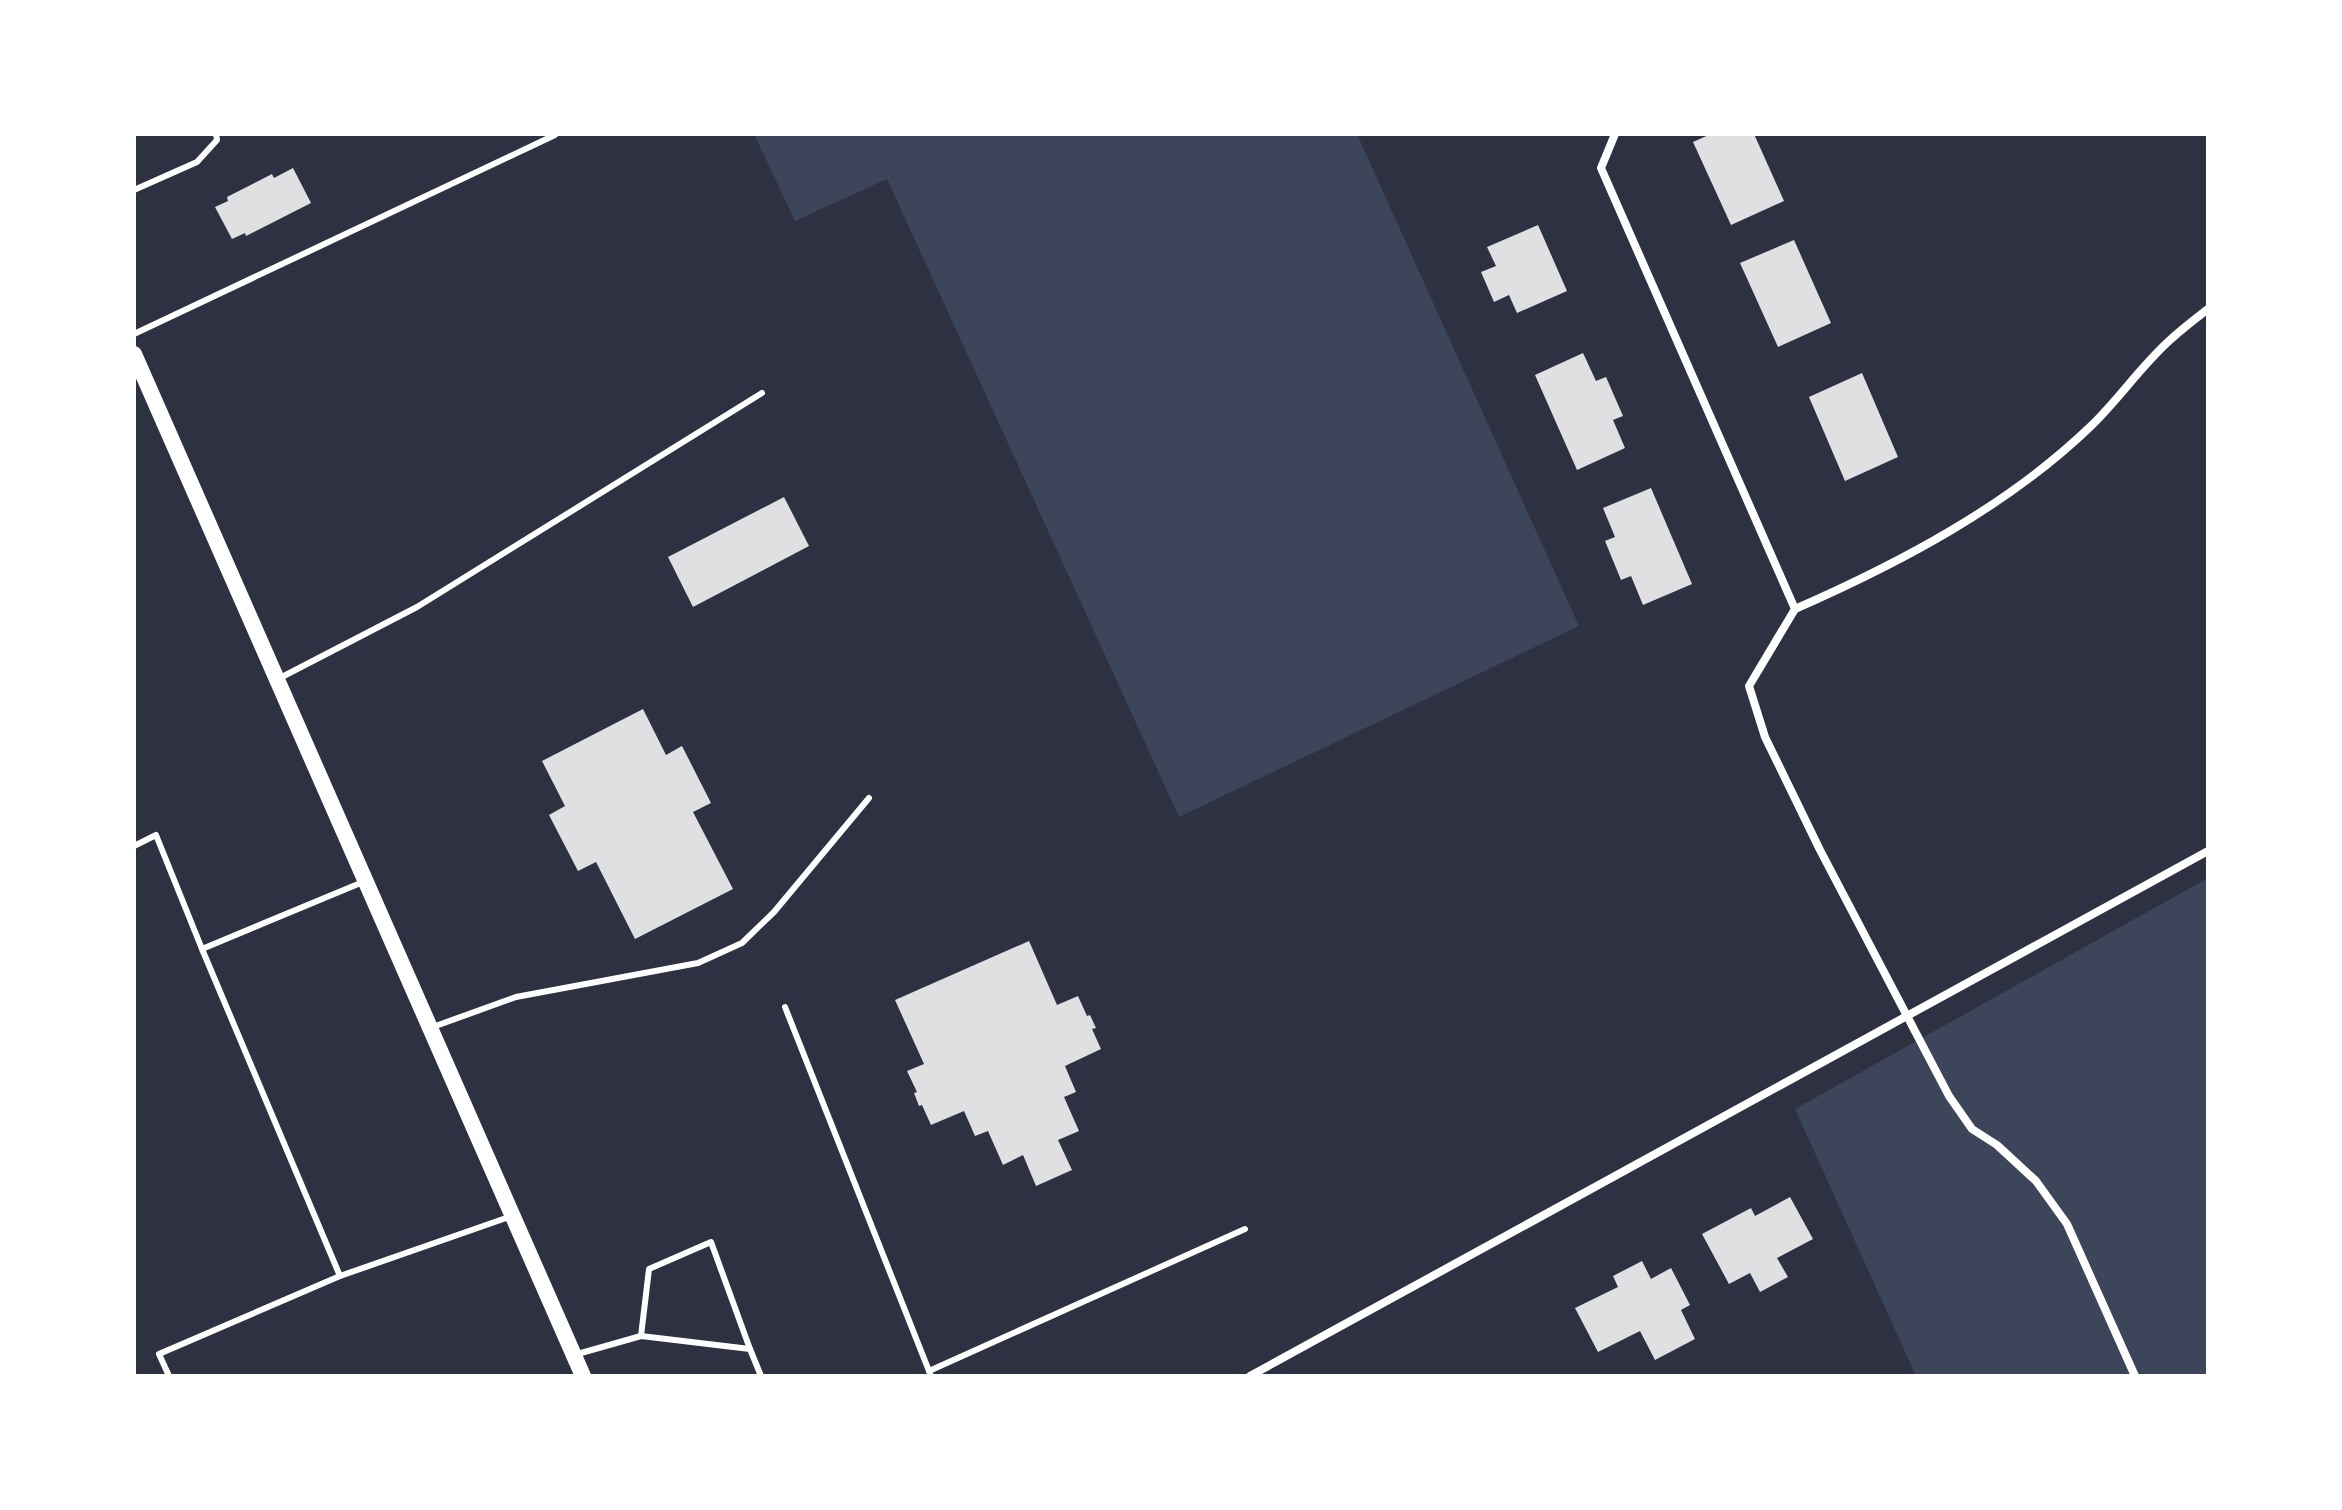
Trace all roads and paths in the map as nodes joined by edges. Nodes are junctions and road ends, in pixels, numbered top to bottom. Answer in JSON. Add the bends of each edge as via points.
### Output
{"nodes":[{"id":1,"x":216,"y":134,"type":"edge"},
{"id":2,"x":1615,"y":134,"type":"edge"},
{"id":3,"x":555,"y":135,"type":"edge"},
{"id":4,"x":134,"y":190,"type":"edge"},
{"id":5,"x":2208,"y":309,"type":"edge"},
{"id":6,"x":134,"y":334,"type":"edge"},
{"id":7,"x":134,"y":354,"type":"edge"},
{"id":8,"x":762,"y":393,"type":"dead end"},
{"id":9,"x":1795,"y":609,"type":"junction"},
{"id":10,"x":278,"y":679,"type":"junction"},
{"id":11,"x":869,"y":798,"type":"dead end"},
{"id":12,"x":134,"y":846,"type":"edge"},
{"id":13,"x":2208,"y":851,"type":"edge"},
{"id":14,"x":366,"y":880,"type":"junction"},
{"id":15,"x":202,"y":949,"type":"junction"},
{"id":16,"x":785,"y":1007,"type":"dead end"},
{"id":17,"x":1909,"y":1017,"type":"junction"},
{"id":18,"x":430,"y":1028,"type":"junction"},
{"id":19,"x":513,"y":1216,"type":"junction"},
{"id":20,"x":1245,"y":1229,"type":"dead end"},
{"id":21,"x":340,"y":1276,"type":"junction"},
{"id":22,"x":641,"y":1336,"type":"junction"},
{"id":23,"x":750,"y":1349,"type":"junction"},
{"id":24,"x":574,"y":1355,"type":"junction"},
{"id":25,"x":930,"y":1374,"type":"edge"},
{"id":26,"x":169,"y":1376,"type":"edge"},
{"id":27,"x":583,"y":1376,"type":"edge"},
{"id":28,"x":761,"y":1376,"type":"edge"},
{"id":29,"x":1250,"y":1376,"type":"edge"},
{"id":30,"x":2135,"y":1376,"type":"edge"}],
"edges":[{"from":1,"to":4,"type":"lane","via":[[217,140],[197,162]]},
{"from":2,"to":9,"type":"street","via":[[1601,168]]},
{"from":3,"to":6,"type":"lane"},
{"from":5,"to":9,"type":"street","via":[[2169,341],[2091,426],[2025,483],[1928,542]]},
{"from":7,"to":10,"type":"main road"},
{"from":8,"to":10,"type":"lane","via":[[417,607]]},
{"from":9,"to":17,"type":"street","via":[[1749,686],[1772,751]]},
{"from":10,"to":14,"type":"main road"},
{"from":11,"to":18,"type":"lane","via":[[742,943],[698,963],[516,997]]},
{"from":12,"to":15,"type":"lane","via":[[156,835]]},
{"from":13,"to":17,"type":"street"},
{"from":14,"to":15,"type":"lane"},
{"from":14,"to":18,"type":"main road"},
{"from":15,"to":21,"type":"lane"},
{"from":16,"to":25,"type":"lane"},
{"from":17,"to":29,"type":"street"},
{"from":17,"to":30,"type":"street","via":[[1972,1129],[2036,1181],[2067,1224]]},
{"from":18,"to":19,"type":"main road"},
{"from":19,"to":21,"type":"lane"},
{"from":19,"to":24,"type":"main road"},
{"from":20,"to":25,"type":"lane"},
{"from":21,"to":26,"type":"lane","via":[[159,1354]]},
{"from":22,"to":23,"type":"lane"},
{"from":22,"to":23,"type":"lane","via":[[649,1269],[711,1242]]},
{"from":22,"to":24,"type":"lane"},
{"from":23,"to":28,"type":"lane"},
{"from":24,"to":27,"type":"main road"}]}
